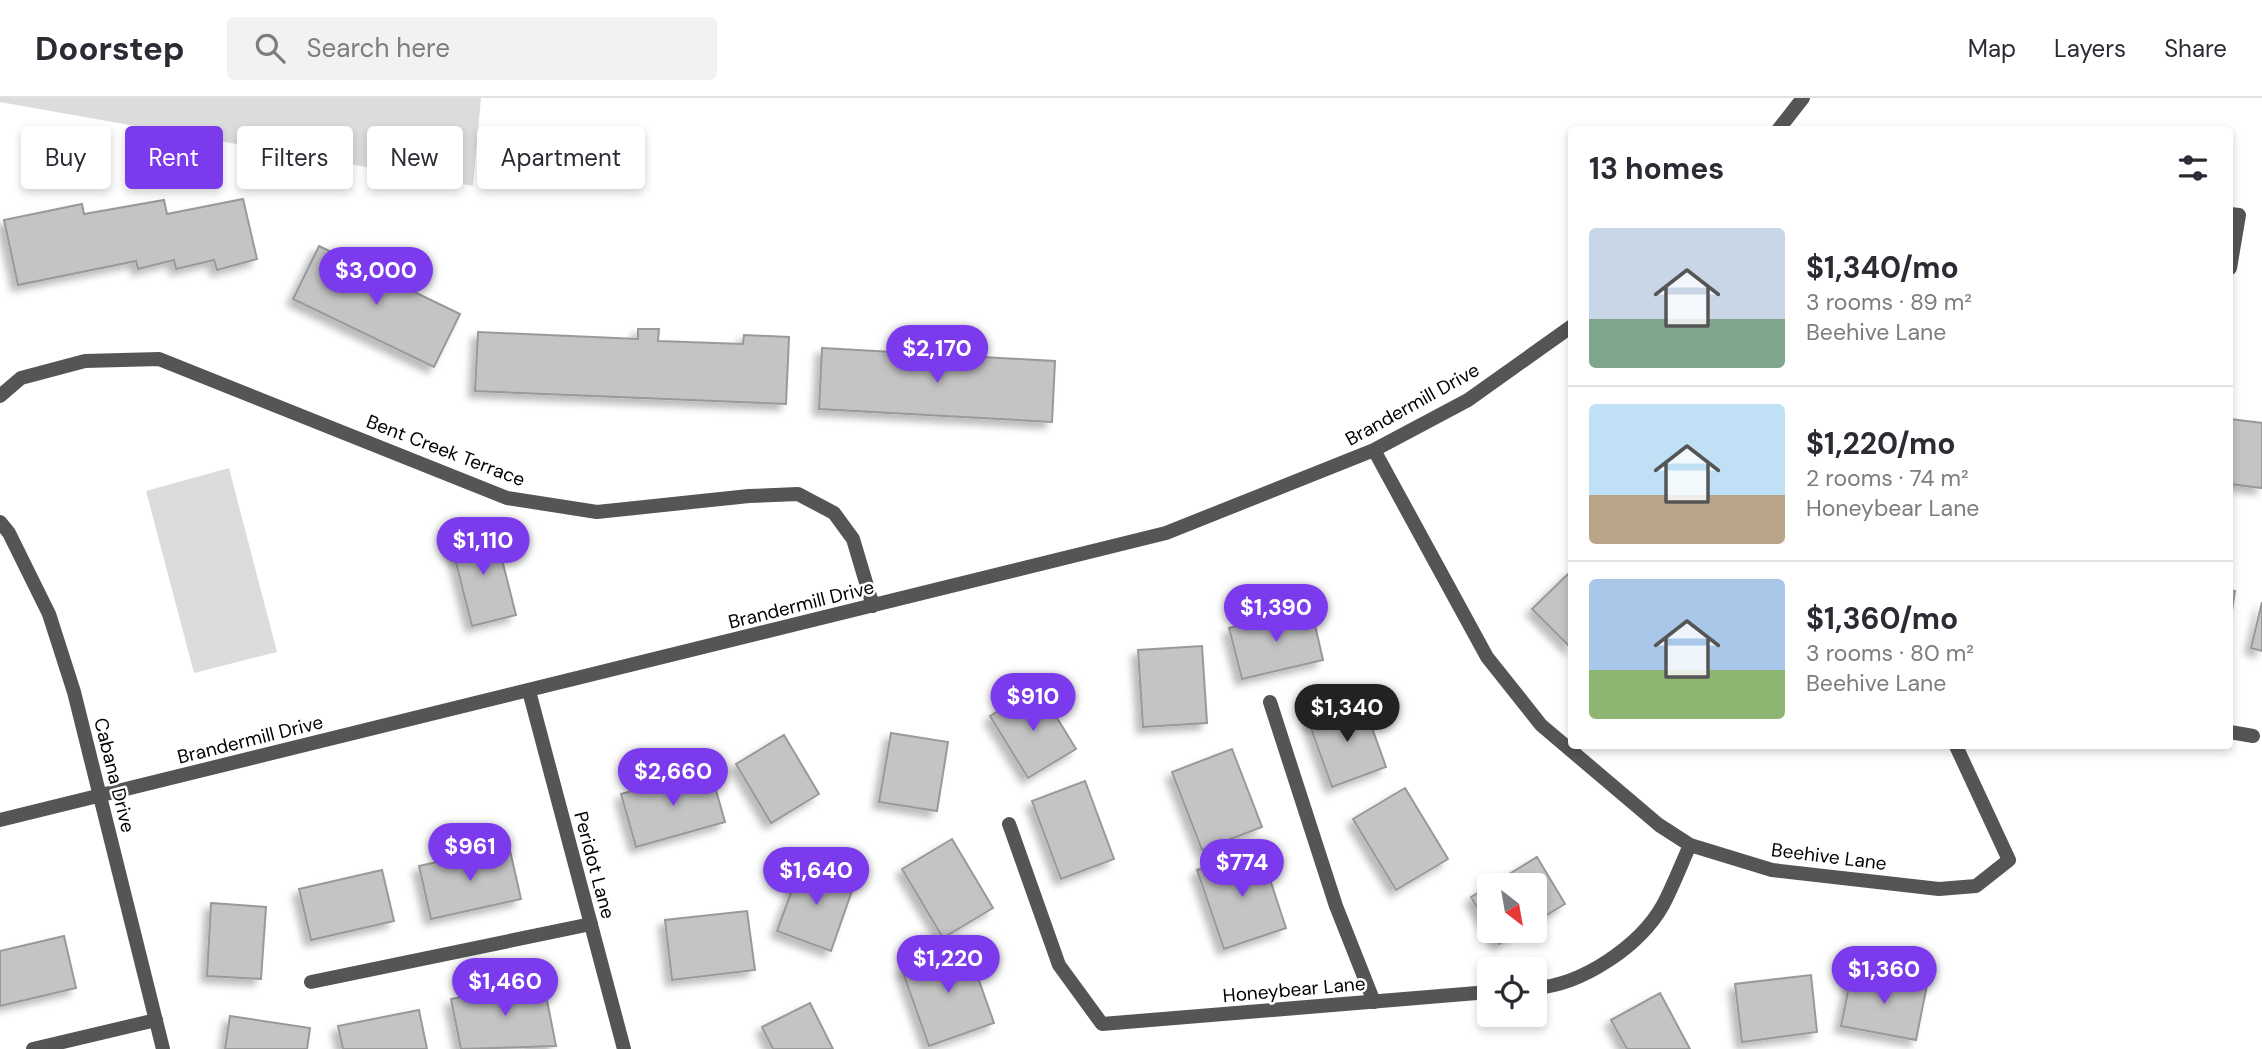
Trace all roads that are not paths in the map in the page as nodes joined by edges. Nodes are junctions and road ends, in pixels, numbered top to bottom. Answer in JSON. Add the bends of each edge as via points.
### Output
{"nodes":[{"id":1,"x":1803,"y":98,"type":"edge"},
{"id":2,"x":1781,"y":126,"type":"edge"},
{"id":3,"x":2233,"y":214,"type":"edge"},
{"id":4,"x":2233,"y":250,"type":"edge"},
{"id":5,"x":1568,"y":329,"type":"edge"},
{"id":6,"x":0,"y":396,"type":"edge"},
{"id":7,"x":1374,"y":450,"type":"junction"},
{"id":8,"x":0,"y":522,"type":"edge"},
{"id":9,"x":873,"y":606,"type":"junction"},
{"id":10,"x":529,"y":691,"type":"junction"},
{"id":11,"x":1270,"y":702,"type":"dead end"},
{"id":12,"x":2233,"y":733,"type":"edge"},
{"id":13,"x":2253,"y":736,"type":"dead end"},
{"id":14,"x":1568,"y":748,"type":"edge"},
{"id":15,"x":1569,"y":749,"type":"edge"},
{"id":16,"x":1957,"y":749,"type":"edge"},
{"id":17,"x":100,"y":795,"type":"junction"},
{"id":18,"x":0,"y":820,"type":"edge"},
{"id":19,"x":1009,"y":824,"type":"dead end"},
{"id":20,"x":1690,"y":845,"type":"junction"},
{"id":21,"x":591,"y":924,"type":"junction"},
{"id":22,"x":311,"y":982,"type":"dead end"},
{"id":23,"x":1547,"y":987,"type":"edge"},
{"id":24,"x":1477,"y":993,"type":"edge"},
{"id":25,"x":1374,"y":1002,"type":"junction"},
{"id":26,"x":156,"y":1020,"type":"junction"},
{"id":27,"x":33,"y":1049,"type":"edge"},
{"id":28,"x":163,"y":1049,"type":"edge"},
{"id":29,"x":624,"y":1049,"type":"edge"}],
"edges":[{"from":1,"to":2,"type":"street"},
{"from":3,"to":4,"type":"street","via":[[2239,215]]},
{"from":5,"to":7,"type":"street","name":"Brandermill Drive","via":[[1468,400]]},
{"from":6,"to":9,"type":"street","name":"Bent Creek Terrace","via":[[21,378],[85,361],[159,359],[507,498],[597,512],[798,494],[834,513],[853,539]]},
{"from":7,"to":9,"type":"street","name":"Brandermill Drive","via":[[1166,533]]},
{"from":7,"to":14,"type":"street","name":"Beehive Lane","via":[[1495,667],[1541,725]]},
{"from":8,"to":17,"type":"street","name":"Cabana Drive","via":[[49,614]]},
{"from":9,"to":10,"type":"street","name":"Brandermill Drive"},
{"from":10,"to":17,"type":"street","name":"Brandermill Drive"},
{"from":10,"to":21,"type":"street","name":"Peridot Lane"},
{"from":11,"to":25,"type":"street","via":[[1336,906]]},
{"from":12,"to":13,"type":"street"},
{"from":15,"to":20,"type":"street","name":"Beehive Lane","via":[[1659,825]]},
{"from":16,"to":20,"type":"street","name":"Beehive Lane","via":[[2009,860],[1976,886],[1939,889],[1772,870]]},
{"from":17,"to":18,"type":"street","name":"Brandermill Drive"},
{"from":17,"to":26,"type":"street","name":"Cabana Drive"},
{"from":19,"to":25,"type":"street","name":"Honeybear Lane","via":[[1059,965],[1102,1024]]},
{"from":20,"to":23,"type":"street","via":[[1662,907],[1628,945],[1594,971]]},
{"from":21,"to":22,"type":"street"},
{"from":21,"to":29,"type":"street","name":"Peridot Lane"},
{"from":24,"to":25,"type":"street","name":"Honeybear Lane"},
{"from":26,"to":27,"type":"street"},
{"from":26,"to":28,"type":"street","name":"Cabana Drive"}]}
